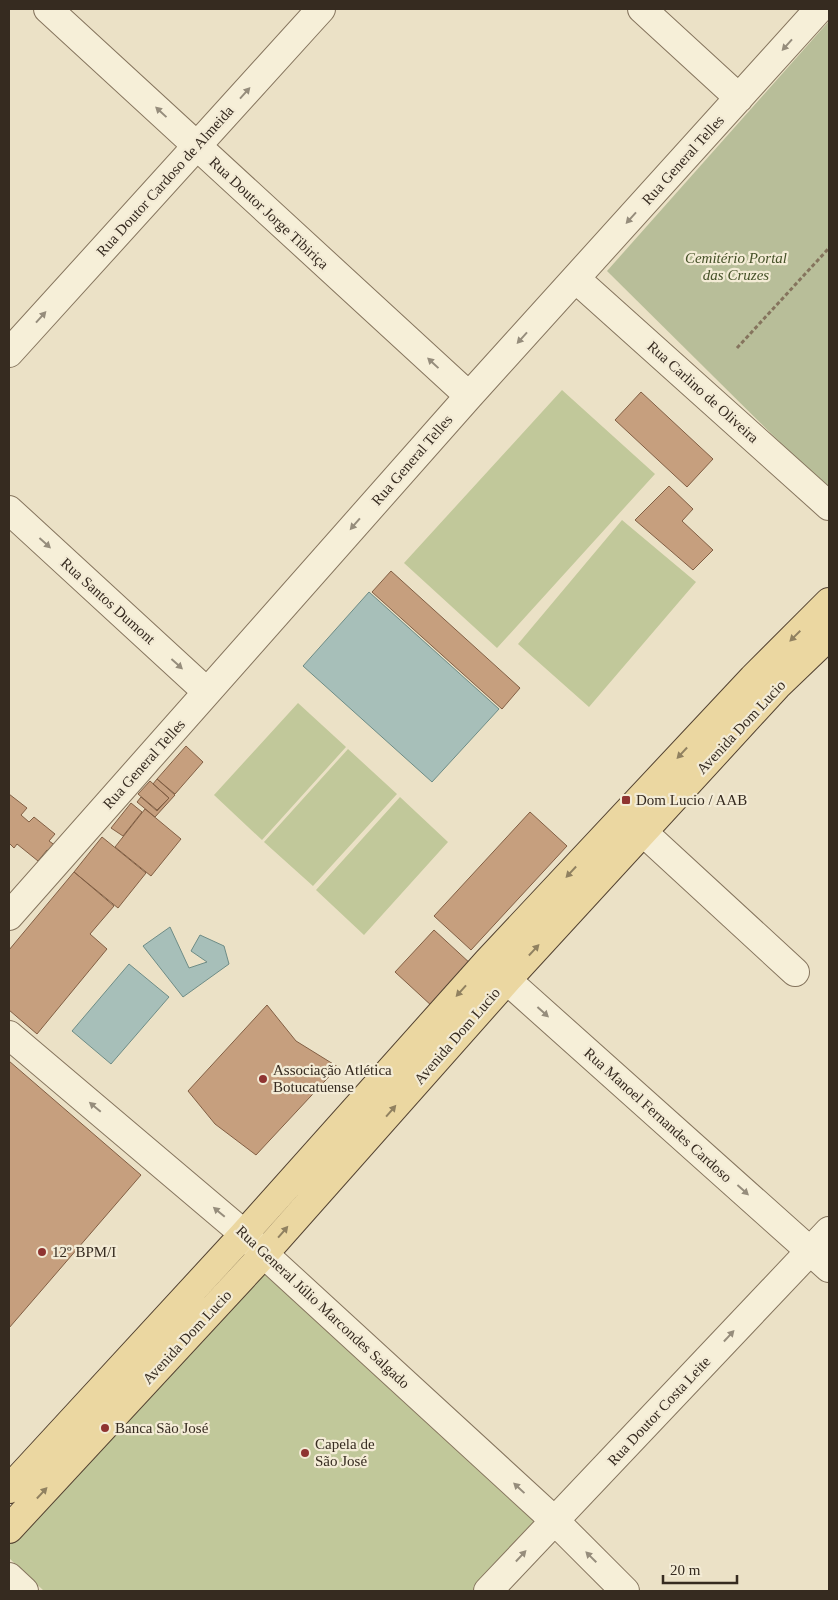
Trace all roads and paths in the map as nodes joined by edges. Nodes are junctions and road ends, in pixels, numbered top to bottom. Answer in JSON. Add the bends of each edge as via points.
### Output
{"nodes":[{"id":1,"x":48,"y":9,"type":"edge"},
{"id":2,"x":322,"y":9,"type":"edge"},
{"id":3,"x":642,"y":9,"type":"edge"},
{"id":4,"x":820,"y":9,"type":"edge"},
{"id":5,"x":739,"y":98,"type":"junction"},
{"id":6,"x":196,"y":146,"type":"junction"},
{"id":7,"x":829,"y":248,"type":"edge"},
{"id":8,"x":576,"y":279,"type":"junction"},
{"id":9,"x":737,"y":348,"type":"dead end"},
{"id":10,"x":9,"y":353,"type":"edge"},
{"id":11,"x":468,"y":396,"type":"junction"},
{"id":12,"x":829,"y":506,"type":"edge"},
{"id":13,"x":9,"y":510,"type":"edge"},
{"id":14,"x":829,"y":602,"type":"edge"},
{"id":15,"x":829,"y":636,"type":"edge"},
{"id":16,"x":208,"y":692,"type":"junction"},
{"id":17,"x":644,"y":833,"type":"junction"},
{"id":18,"x":9,"y":916,"type":"edge"},
{"id":19,"x":497,"y":971,"type":"junction"},
{"id":20,"x":795,"y":972,"type":"dead end"},
{"id":21,"x":9,"y":1035,"type":"edge"},
{"id":22,"x":829,"y":1231,"type":"edge"},
{"id":23,"x":244,"y":1234,"type":"junction"},
{"id":24,"x":264,"y":1254,"type":"junction"},
{"id":25,"x":820,"y":1259,"type":"edge"},
{"id":26,"x":9,"y":1488,"type":"edge"},
{"id":27,"x":555,"y":1520,"type":"junction"},
{"id":28,"x":9,"y":1528,"type":"edge"},
{"id":29,"x":9,"y":1577,"type":"edge"},
{"id":30,"x":24,"y":1591,"type":"edge"},
{"id":31,"x":488,"y":1591,"type":"edge"},
{"id":32,"x":625,"y":1591,"type":"edge"}],
"edges":[{"from":6,"to":1,"type":"street","name":"Rua Doutor Jorge Tibiriça","one_way":true},
{"from":6,"to":2,"type":"street","name":"Rua Doutor Cardoso de Almeida","one_way":true},
{"from":3,"to":5,"type":"street"},
{"from":4,"to":5,"type":"street","name":"Rua General Telles","one_way":true},
{"from":5,"to":8,"type":"street","name":"Rua General Telles","one_way":true},
{"from":10,"to":6,"type":"street","name":"Rua Doutor Cardoso de Almeida","one_way":true},
{"from":11,"to":6,"type":"street","name":"Rua Doutor Jorge Tibiriça","one_way":true},
{"from":7,"to":9,"type":"path"},
{"from":8,"to":11,"type":"street","name":"Rua General Telles","one_way":true},
{"from":8,"to":12,"type":"street","name":"Rua Carlino de Oliveira"},
{"from":11,"to":16,"type":"street","name":"Rua General Telles","one_way":true},
{"from":13,"to":16,"type":"street","name":"Rua Santos Dumont","one_way":true},
{"from":14,"to":19,"type":"main road","name":"Avenida Dom Lucio","one_way":true,"via":[[752,678]]},
{"from":15,"to":17,"type":"main road","name":"Avenida Dom Lucio","via":[[778,686]]},
{"from":16,"to":18,"type":"street","name":"Rua General Telles"},
{"from":19,"to":17,"type":"main road","name":"Avenida Dom Lucio","one_way":true},
{"from":17,"to":20,"type":"street"},
{"from":19,"to":23,"type":"main road","name":"Avenida Dom Lucio","one_way":true},
{"from":24,"to":19,"type":"main road","name":"Avenida Dom Lucio","one_way":true},
{"from":19,"to":25,"type":"street","name":"Rua Manoel Fernandes Cardoso","one_way":true},
{"from":23,"to":21,"type":"street","name":"Rua General Júlio Marcondes Salgado","one_way":true},
{"from":22,"to":25,"type":"street","name":"Rua Doutor Costa Leite"},
{"from":23,"to":24,"type":"street","name":"Rua General Júlio Marcondes Salgado"},
{"from":23,"to":26,"type":"main road","name":"Avenida Dom Lucio"},
{"from":27,"to":24,"type":"street","name":"Rua General Júlio Marcondes Salgado","one_way":true},
{"from":28,"to":24,"type":"main road","name":"Avenida Dom Lucio","one_way":true},
{"from":27,"to":25,"type":"street","name":"Rua Doutor Costa Leite","one_way":true},
{"from":31,"to":27,"type":"street","name":"Rua Doutor Costa Leite","one_way":true},
{"from":32,"to":27,"type":"street","name":"Rua General Júlio Marcondes Salgado","one_way":true},
{"from":29,"to":30,"type":"street"}]}
